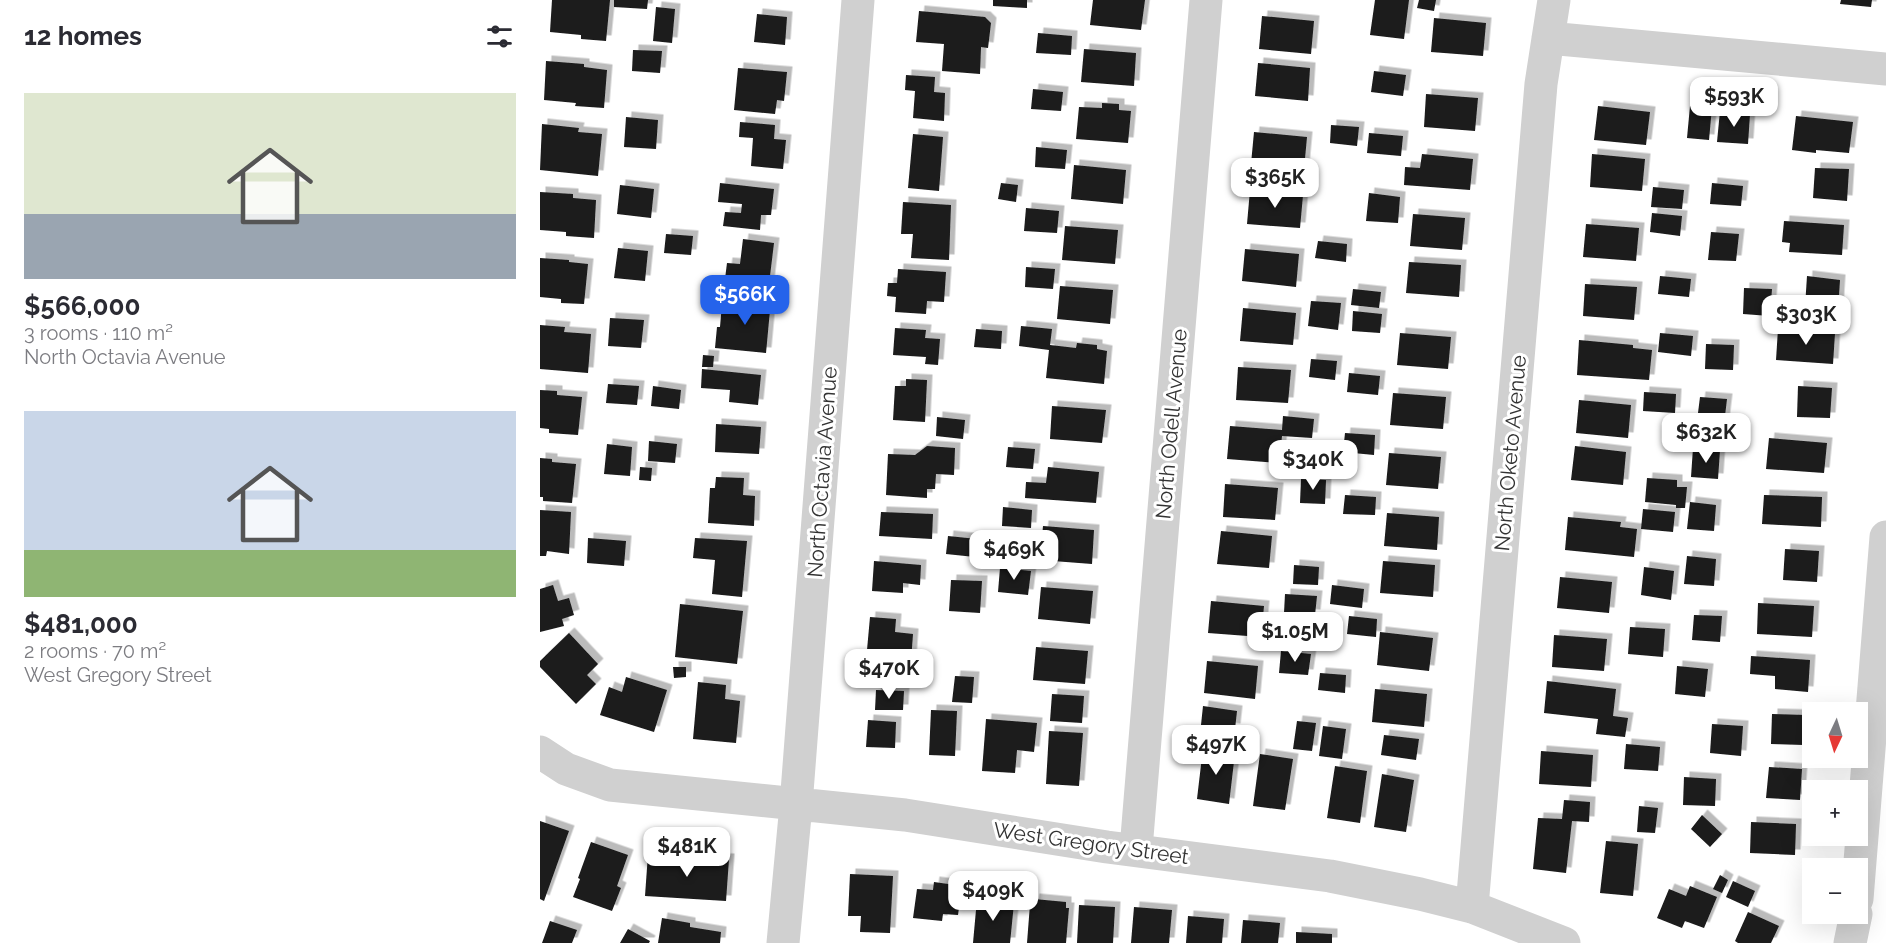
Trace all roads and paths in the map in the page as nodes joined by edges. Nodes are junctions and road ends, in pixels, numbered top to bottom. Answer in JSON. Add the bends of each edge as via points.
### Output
{"nodes":[{"id":1,"x":858,"y":0,"type":"edge"},
{"id":2,"x":1206,"y":0,"type":"edge"},
{"id":3,"x":1554,"y":0,"type":"edge"},
{"id":4,"x":1548,"y":38,"type":"junction"},
{"id":5,"x":1886,"y":69,"type":"edge"},
{"id":6,"x":1886,"y":537,"type":"edge"},
{"id":7,"x":540,"y":752,"type":"edge"},
{"id":8,"x":796,"y":805,"type":"junction"},
{"id":9,"x":1136,"y":849,"type":"junction"},
{"id":10,"x":1860,"y":858,"type":"edge"},
{"id":11,"x":1472,"y":908,"type":"junction"},
{"id":12,"x":1854,"y":924,"type":"edge"},
{"id":13,"x":783,"y":943,"type":"edge"},
{"id":14,"x":1564,"y":943,"type":"edge"},
{"id":15,"x":1850,"y":943,"type":"edge"}],
"edges":[{"from":1,"to":8,"type":"street","name":"North Octavia Avenue"},
{"from":2,"to":9,"type":"street","name":"North Odell Avenue"},
{"from":3,"to":4,"type":"street","name":"North Oketo Avenue"},
{"from":4,"to":5,"type":"street"},
{"from":4,"to":11,"type":"street","name":"North Oketo Avenue"},
{"from":6,"to":10,"type":"street"},
{"from":7,"to":8,"type":"street","name":"West Gregory Street","via":[[566,769],[610,785]]},
{"from":8,"to":9,"type":"street","name":"West Gregory Street","via":[[905,815]]},
{"from":8,"to":13,"type":"street","name":"North Octavia Avenue"},
{"from":9,"to":11,"type":"street","name":"West Gregory Street","via":[[1330,876]]},
{"from":11,"to":14,"type":"street","name":"West Gregory Street"},
{"from":12,"to":15,"type":"street"}]}
